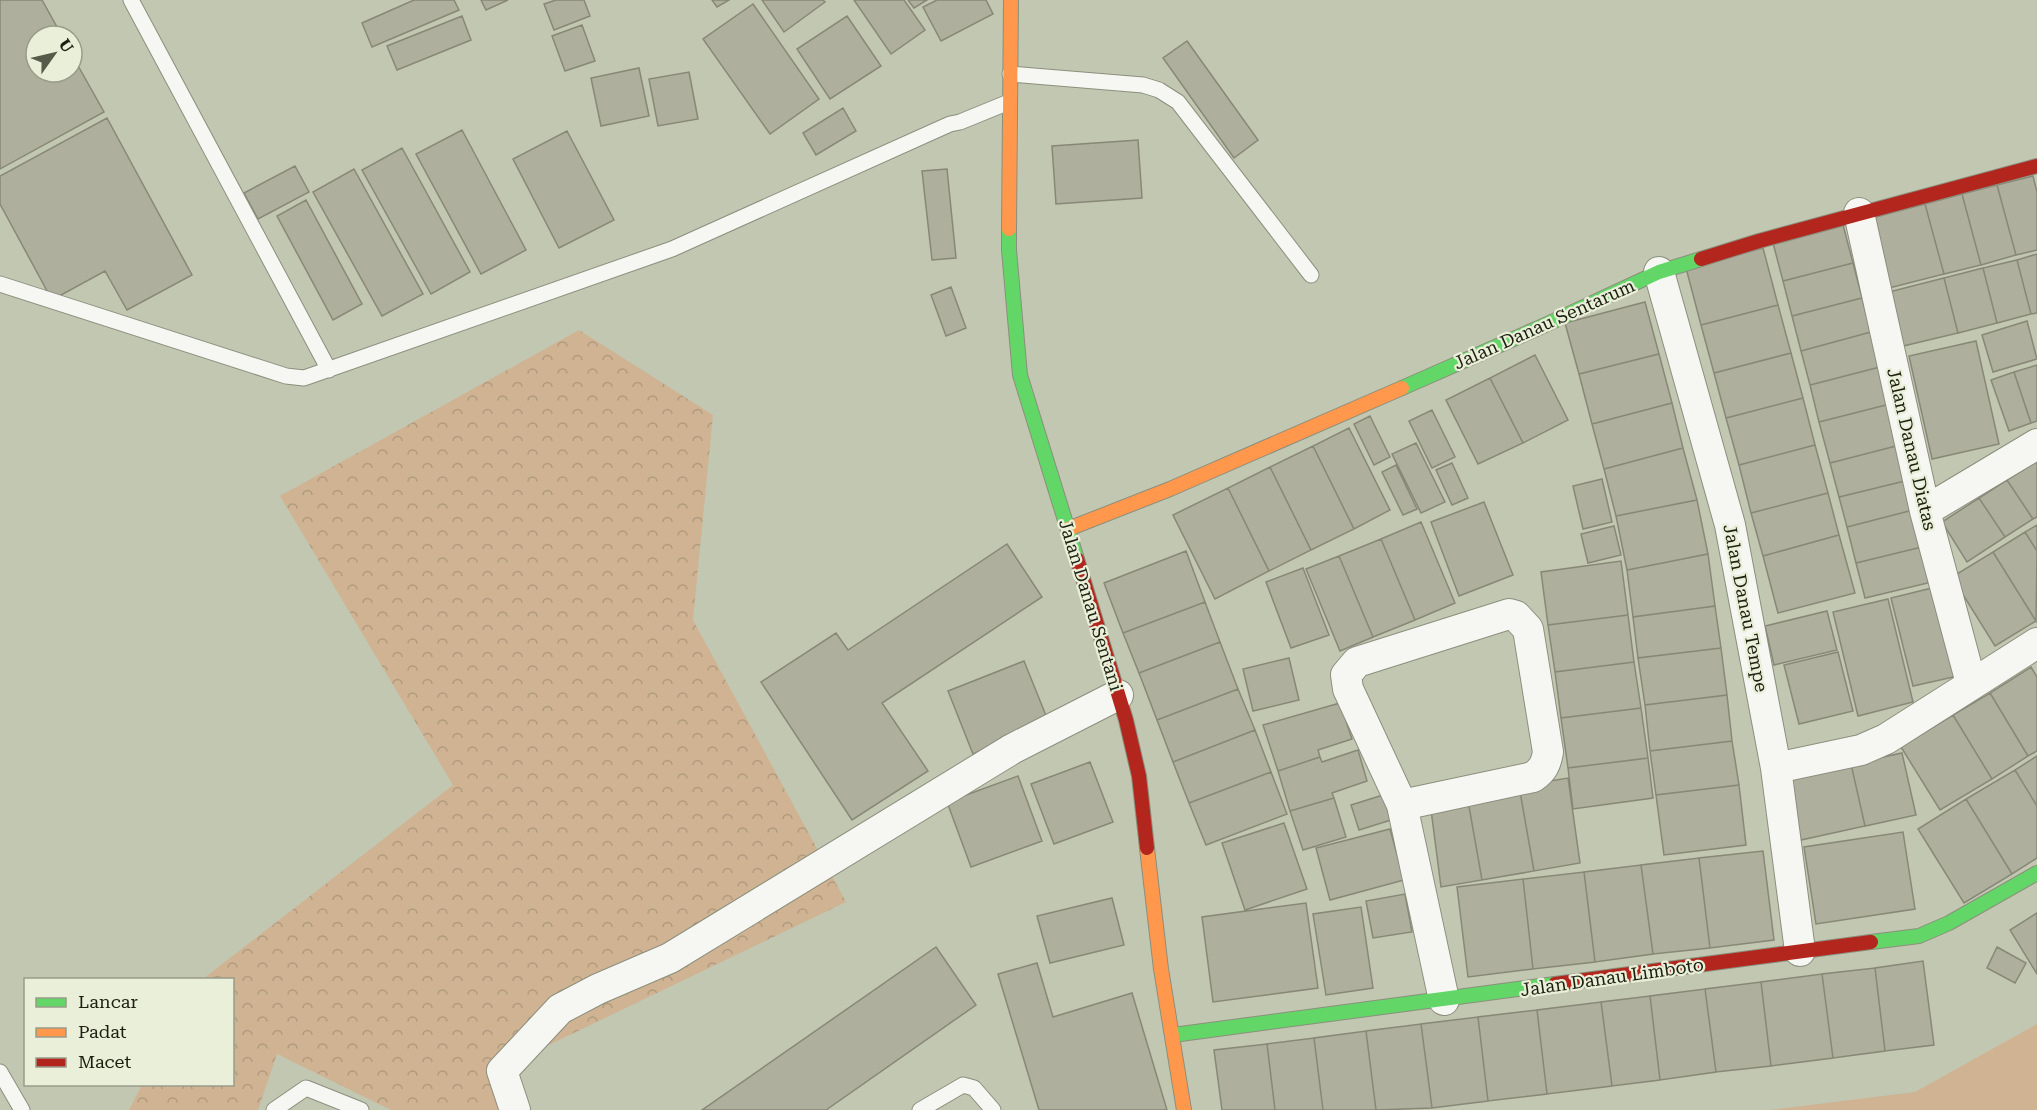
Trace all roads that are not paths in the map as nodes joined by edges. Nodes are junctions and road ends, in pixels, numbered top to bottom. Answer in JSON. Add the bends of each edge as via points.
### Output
{"nodes":[{"id":1,"x":131,"y":0,"type":"edge"},
{"id":2,"x":1011,"y":0,"type":"edge"},
{"id":3,"x":1010,"y":74,"type":"junction"},
{"id":4,"x":1009,"y":102,"type":"junction"},
{"id":5,"x":2037,"y":166,"type":"edge"},
{"id":6,"x":1859,"y":213,"type":"junction"},
{"id":7,"x":1659,"y":272,"type":"junction"},
{"id":8,"x":1311,"y":275,"type":"dead end"},
{"id":9,"x":0,"y":284,"type":"edge"},
{"id":10,"x":329,"y":370,"type":"junction"},
{"id":11,"x":2037,"y":444,"type":"edge"},
{"id":12,"x":1925,"y":511,"type":"junction"},
{"id":13,"x":1068,"y":529,"type":"junction"},
{"id":14,"x":2037,"y":643,"type":"edge"},
{"id":15,"x":1971,"y":683,"type":"junction"},
{"id":16,"x":1118,"y":695,"type":"junction"},
{"id":17,"x":1776,"y":768,"type":"junction"},
{"id":18,"x":1402,"y":805,"type":"junction"},
{"id":19,"x":2037,"y":873,"type":"edge"},
{"id":20,"x":1800,"y":951,"type":"junction"},
{"id":21,"x":1444,"y":1000,"type":"junction"},
{"id":22,"x":1173,"y":1035,"type":"junction"},
{"id":23,"x":0,"y":1072,"type":"edge"},
{"id":24,"x":22,"y":1110,"type":"edge"},
{"id":25,"x":274,"y":1110,"type":"edge"},
{"id":26,"x":361,"y":1110,"type":"edge"},
{"id":27,"x":515,"y":1110,"type":"edge"},
{"id":28,"x":920,"y":1110,"type":"edge"},
{"id":29,"x":993,"y":1110,"type":"edge"},
{"id":30,"x":1184,"y":1110,"type":"edge"}],
"edges":[{"from":1,"to":10,"type":"lane"},
{"from":2,"to":3,"type":"street","name":"Jalan Danau Sentani"},
{"from":3,"to":4,"type":"street","name":"Jalan Danau Sentani"},
{"from":3,"to":8,"type":"lane","via":[[1143,85],[1178,102]]},
{"from":4,"to":10,"type":"lane","via":[[950,124],[672,249]]},
{"from":4,"to":13,"type":"street","name":"Jalan Danau Sentani","via":[[1009,250],[1020,375]]},
{"from":5,"to":6,"type":"street","name":"Jalan Danau Sentarum"},
{"from":6,"to":7,"type":"street","name":"Jalan Danau Sentarum"},
{"from":6,"to":12,"type":"street","name":"Jalan Danau Diatas"},
{"from":7,"to":13,"type":"street","name":"Jalan Danau Sentarum","via":[[1170,489]]},
{"from":7,"to":17,"type":"street","name":"Jalan Danau Tempe","via":[[1730,525]]},
{"from":9,"to":10,"type":"lane","via":[[286,376],[304,378]]},
{"from":11,"to":12,"type":"street"},
{"from":12,"to":15,"type":"street","name":"Jalan Danau Diatas"},
{"from":13,"to":16,"type":"street","name":"Jalan Danau Sentani"},
{"from":14,"to":15,"type":"street"},
{"from":15,"to":17,"type":"street","via":[[1886,739],[1861,750]]},
{"from":16,"to":22,"type":"street","name":"Jalan Danau Sentani","via":[[1139,776],[1161,969]]},
{"from":16,"to":27,"type":"street","via":[[1012,749],[670,957],[560,1010],[502,1071]]},
{"from":17,"to":20,"type":"street","name":"Jalan Danau Tempe"},
{"from":18,"to":18,"type":"street","via":[[1348,689],[1346,675],[1357,662],[1509,614],[1516,616],[1528,629],[1548,752],[1542,771],[1533,777]]},
{"from":18,"to":21,"type":"street"},
{"from":19,"to":20,"type":"street","name":"Jalan Danau Limboto","via":[[1919,936]]},
{"from":20,"to":21,"type":"street","name":"Jalan Danau Limboto"},
{"from":21,"to":22,"type":"street","name":"Jalan Danau Limboto"},
{"from":22,"to":30,"type":"street","name":"Jalan Danau Sentani"},
{"from":23,"to":24,"type":"lane"},
{"from":25,"to":26,"type":"lane","via":[[306,1088]]},
{"from":28,"to":29,"type":"lane","via":[[963,1085],[974,1088]]}]}
